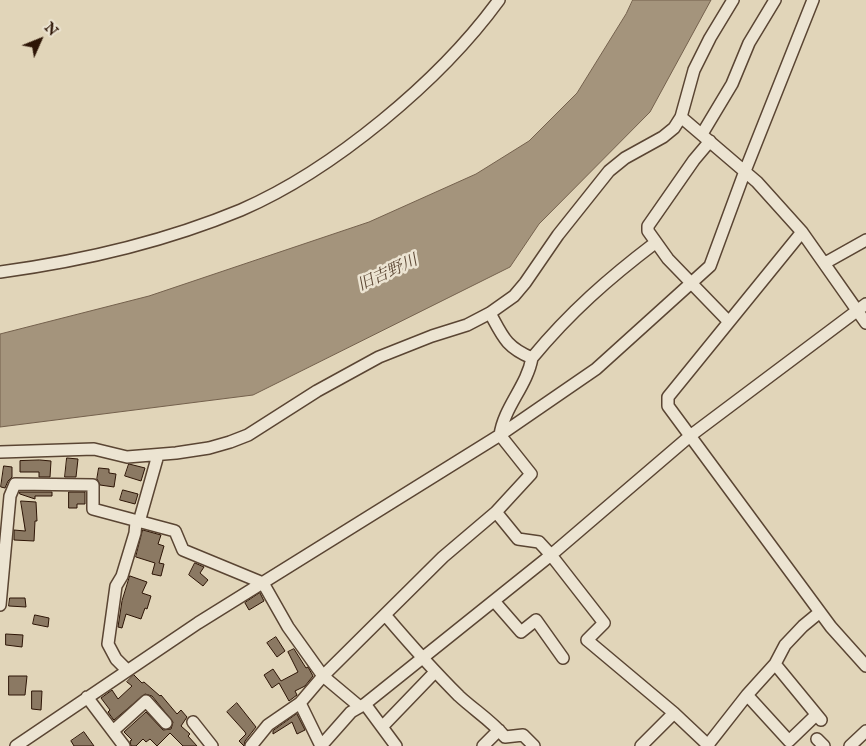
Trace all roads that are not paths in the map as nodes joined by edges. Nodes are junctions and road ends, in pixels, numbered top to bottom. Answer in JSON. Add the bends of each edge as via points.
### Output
{"nodes":[{"id":1,"x":499,"y":0,"type":"edge"},
{"id":2,"x":733,"y":0,"type":"edge"},
{"id":3,"x":774,"y":0,"type":"edge"},
{"id":4,"x":813,"y":0,"type":"edge"},
{"id":5,"x":681,"y":117,"type":"junction"},
{"id":6,"x":706,"y":138,"type":"junction"},
{"id":7,"x":745,"y":171,"type":"junction"},
{"id":8,"x":802,"y":232,"type":"junction"},
{"id":9,"x":866,"y":240,"type":"edge"},
{"id":10,"x":655,"y":242,"type":"junction"},
{"id":11,"x":825,"y":264,"type":"junction"},
{"id":12,"x":0,"y":272,"type":"edge"},
{"id":13,"x":690,"y":282,"type":"junction"},
{"id":14,"x":862,"y":307,"type":"edge"},
{"id":15,"x":490,"y":313,"type":"junction"},
{"id":16,"x":729,"y":322,"type":"junction"},
{"id":17,"x":866,"y":323,"type":"edge"},
{"id":18,"x":532,"y":358,"type":"junction"},
{"id":19,"x":500,"y":435,"type":"junction"},
{"id":20,"x":690,"y":436,"type":"junction"},
{"id":21,"x":0,"y":452,"type":"edge"},
{"id":22,"x":158,"y":455,"type":"junction"},
{"id":23,"x":5,"y":494,"type":"edge"},
{"id":24,"x":496,"y":512,"type":"junction"},
{"id":25,"x":138,"y":522,"type":"junction"},
{"id":26,"x":551,"y":555,"type":"junction"},
{"id":27,"x":263,"y":583,"type":"junction"},
{"id":28,"x":494,"y":601,"type":"junction"},
{"id":29,"x":0,"y":604,"type":"edge"},
{"id":30,"x":820,"y":612,"type":"junction"},
{"id":31,"x":386,"y":616,"type":"junction"},
{"id":32,"x":422,"y":658,"type":"junction"},
{"id":33,"x":563,"y":658,"type":"dead end"},
{"id":34,"x":775,"y":664,"type":"junction"},
{"id":35,"x":866,"y":666,"type":"edge"},
{"id":36,"x":127,"y":670,"type":"junction"},
{"id":37,"x":435,"y":672,"type":"junction"},
{"id":38,"x":323,"y":676,"type":"junction"},
{"id":39,"x":747,"y":695,"type":"junction"},
{"id":40,"x":87,"y":697,"type":"junction"},
{"id":41,"x":300,"y":703,"type":"junction"},
{"id":42,"x":362,"y":706,"type":"junction"},
{"id":43,"x":674,"y":713,"type":"junction"},
{"id":44,"x":193,"y":722,"type":"dead end"},
{"id":45,"x":166,"y":723,"type":"dead end"},
{"id":46,"x":382,"y":727,"type":"junction"},
{"id":47,"x":499,"y":730,"type":"junction"},
{"id":48,"x":113,"y":731,"type":"junction"},
{"id":49,"x":865,"y":734,"type":"edge"},
{"id":50,"x":485,"y":745,"type":"edge"},
{"id":51,"x":16,"y":746,"type":"edge"},
{"id":52,"x":124,"y":746,"type":"edge"},
{"id":53,"x":212,"y":746,"type":"edge"},
{"id":54,"x":251,"y":746,"type":"edge"},
{"id":55,"x":321,"y":746,"type":"edge"},
{"id":56,"x":396,"y":746,"type":"edge"},
{"id":57,"x":534,"y":746,"type":"edge"},
{"id":58,"x":641,"y":746,"type":"edge"},
{"id":59,"x":708,"y":746,"type":"edge"},
{"id":60,"x":850,"y":746,"type":"edge"}],
"edges":[{"from":1,"to":12,"type":"street","via":[[466,41],[378,124],[327,162],[273,194],[233,213],[155,241],[39,267]]},
{"from":2,"to":5,"type":"street","via":[[694,70]]},
{"from":3,"to":6,"type":"street","via":[[749,42]]},
{"from":4,"to":7,"type":"street"},
{"from":5,"to":6,"type":"street"},
{"from":5,"to":15,"type":"street","via":[[663,137],[609,171],[525,283],[514,296]]},
{"from":6,"to":7,"type":"street"},
{"from":6,"to":10,"type":"street","via":[[648,226]]},
{"from":7,"to":8,"type":"street"},
{"from":7,"to":13,"type":"street","via":[[710,266]]},
{"from":8,"to":11,"type":"street"},
{"from":8,"to":16,"type":"street"},
{"from":9,"to":11,"type":"street"},
{"from":10,"to":13,"type":"street"},
{"from":10,"to":18,"type":"street","via":[[580,304]]},
{"from":11,"to":14,"type":"street"},
{"from":13,"to":16,"type":"street"},
{"from":13,"to":19,"type":"street","via":[[596,369]]},
{"from":14,"to":17,"type":"street"},
{"from":14,"to":20,"type":"street"},
{"from":15,"to":18,"type":"street","via":[[504,340],[518,352]]},
{"from":15,"to":22,"type":"street","via":[[467,325],[379,357],[317,390],[248,435],[209,448]]},
{"from":16,"to":20,"type":"street","via":[[668,397],[668,406]]},
{"from":18,"to":19,"type":"street","via":[[530,370],[502,424]]},
{"from":19,"to":24,"type":"street","via":[[531,474]]},
{"from":19,"to":27,"type":"street"},
{"from":20,"to":26,"type":"street"},
{"from":20,"to":30,"type":"street"},
{"from":21,"to":22,"type":"street","via":[[94,449],[127,457]]},
{"from":22,"to":25,"type":"street"},
{"from":23,"to":25,"type":"street","via":[[15,484],[93,485],[93,510]]},
{"from":23,"to":29,"type":"street"},
{"from":24,"to":26,"type":"street","via":[[518,539],[539,542]]},
{"from":24,"to":31,"type":"street","via":[[443,557]]},
{"from":25,"to":27,"type":"street","via":[[175,531],[183,550]]},
{"from":25,"to":36,"type":"street","via":[[116,586],[108,644]]},
{"from":26,"to":28,"type":"street"},
{"from":26,"to":43,"type":"street","via":[[604,623],[587,640]]},
{"from":27,"to":36,"type":"street"},
{"from":27,"to":38,"type":"street","via":[[288,627]]},
{"from":28,"to":32,"type":"street"},
{"from":28,"to":33,"type":"street","via":[[521,632],[536,620]]},
{"from":30,"to":34,"type":"street","via":[[785,645]]},
{"from":30,"to":35,"type":"street"},
{"from":31,"to":32,"type":"street"},
{"from":31,"to":38,"type":"street"},
{"from":32,"to":37,"type":"street"},
{"from":32,"to":42,"type":"street"},
{"from":34,"to":39,"type":"street"},
{"from":34,"to":39,"type":"street","via":[[818,718],[789,741]]},
{"from":36,"to":40,"type":"street"},
{"from":37,"to":46,"type":"street"},
{"from":37,"to":47,"type":"street"},
{"from":38,"to":41,"type":"street"},
{"from":38,"to":42,"type":"street"},
{"from":39,"to":59,"type":"street"},
{"from":40,"to":48,"type":"street"},
{"from":40,"to":51,"type":"street"},
{"from":41,"to":54,"type":"street","via":[[268,725]]},
{"from":41,"to":55,"type":"street"},
{"from":42,"to":46,"type":"street"},
{"from":42,"to":55,"type":"street","via":[[351,712]]},
{"from":43,"to":58,"type":"street"},
{"from":43,"to":59,"type":"street"},
{"from":44,"to":53,"type":"street"},
{"from":45,"to":48,"type":"street","via":[[146,701]]},
{"from":46,"to":56,"type":"street"},
{"from":47,"to":50,"type":"street"},
{"from":47,"to":57,"type":"street","via":[[505,738],[523,735]]},
{"from":48,"to":52,"type":"street"},
{"from":49,"to":60,"type":"street"}]}
